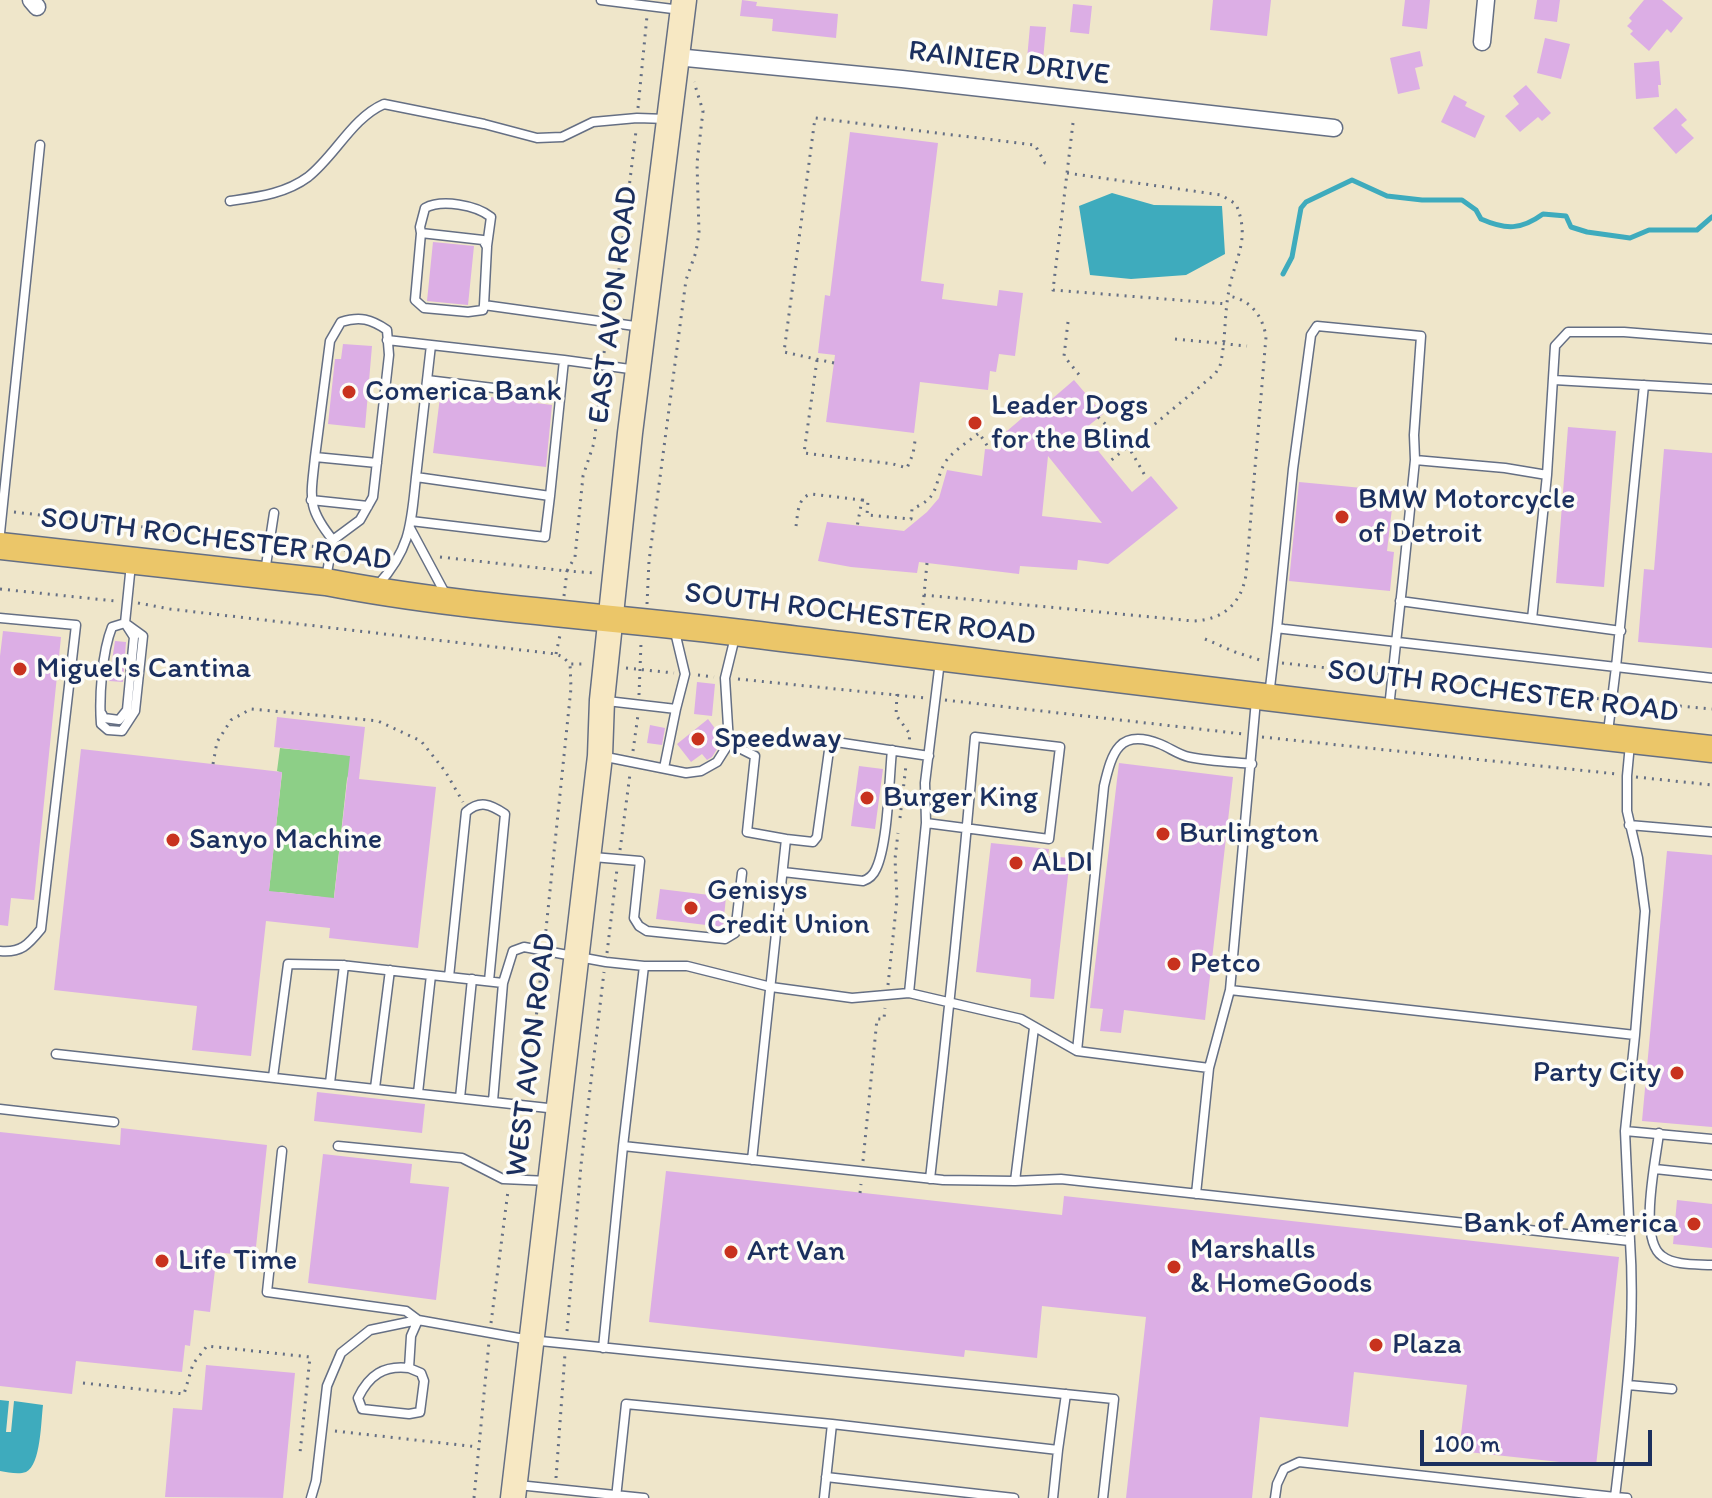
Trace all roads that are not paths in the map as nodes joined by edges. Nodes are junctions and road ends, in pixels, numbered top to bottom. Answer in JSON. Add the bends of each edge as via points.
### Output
{"nodes":[{"id":1,"x":601,"y":0,"type":"edge"},
{"id":2,"x":1486,"y":0,"type":"edge"},
{"id":3,"x":683,"y":5,"type":"edge"},
{"id":4,"x":1482,"y":42,"type":"dead end"},
{"id":5,"x":684,"y":66,"type":"junction"},
{"id":6,"x":669,"y":119,"type":"junction"},
{"id":7,"x":1334,"y":128,"type":"dead end"},
{"id":8,"x":40,"y":145,"type":"dead end"},
{"id":9,"x":230,"y":201,"type":"dead end"},
{"id":10,"x":421,"y":233,"type":"junction"},
{"id":11,"x":487,"y":247,"type":"junction"},
{"id":12,"x":484,"y":305,"type":"junction"},
{"id":13,"x":643,"y":327,"type":"junction"},
{"id":14,"x":1712,"y":339,"type":"edge"},
{"id":15,"x":387,"y":340,"type":"junction"},
{"id":16,"x":431,"y":345,"type":"junction"},
{"id":17,"x":564,"y":360,"type":"junction"},
{"id":18,"x":638,"y":370,"type":"junction"},
{"id":19,"x":427,"y":380,"type":"junction"},
{"id":20,"x":1554,"y":380,"type":"junction"},
{"id":21,"x":1644,"y":385,"type":"junction"},
{"id":22,"x":1712,"y":389,"type":"edge"},
{"id":23,"x":560,"y":396,"type":"junction"},
{"id":24,"x":315,"y":457,"type":"junction"},
{"id":25,"x":1415,"y":460,"type":"junction"},
{"id":26,"x":377,"y":463,"type":"junction"},
{"id":27,"x":1547,"y":475,"type":"junction"},
{"id":28,"x":416,"y":477,"type":"junction"},
{"id":29,"x":550,"y":496,"type":"junction"},
{"id":30,"x":311,"y":500,"type":"junction"},
{"id":31,"x":368,"y":506,"type":"junction"},
{"id":32,"x":274,"y":513,"type":"dead end"},
{"id":33,"x":411,"y":524,"type":"junction"},
{"id":34,"x":0,"y":533,"type":"edge"},
{"id":35,"x":332,"y":544,"type":"junction"},
{"id":36,"x":0,"y":546,"type":"edge"},
{"id":37,"x":132,"y":561,"type":"junction"},
{"id":38,"x":264,"y":575,"type":"junction"},
{"id":39,"x":326,"y":582,"type":"junction"},
{"id":40,"x":372,"y":591,"type":"junction"},
{"id":41,"x":450,"y":601,"type":"junction"},
{"id":42,"x":1400,"y":601,"type":"junction"},
{"id":43,"x":0,"y":618,"type":"edge"},
{"id":44,"x":611,"y":619,"type":"junction"},
{"id":45,"x":1532,"y":619,"type":"junction"},
{"id":46,"x":125,"y":623,"type":"junction"},
{"id":47,"x":674,"y":625,"type":"junction"},
{"id":48,"x":1277,"y":628,"type":"junction"},
{"id":49,"x":1621,"y":631,"type":"junction"},
{"id":50,"x":736,"y":632,"type":"junction"},
{"id":51,"x":1396,"y":642,"type":"junction"},
{"id":52,"x":941,"y":656,"type":"junction"},
{"id":53,"x":1616,"y":667,"type":"junction"},
{"id":54,"x":1712,"y":678,"type":"edge"},
{"id":55,"x":1263,"y":696,"type":"junction"},
{"id":56,"x":602,"y":700,"type":"junction"},
{"id":57,"x":676,"y":709,"type":"junction"},
{"id":58,"x":1389,"y":711,"type":"junction"},
{"id":59,"x":1619,"y":738,"type":"junction"},
{"id":60,"x":729,"y":743,"type":"junction"},
{"id":61,"x":1712,"y":749,"type":"edge"},
{"id":62,"x":892,"y":750,"type":"junction"},
{"id":63,"x":600,"y":756,"type":"junction"},
{"id":64,"x":929,"y":756,"type":"junction"},
{"id":65,"x":1252,"y":764,"type":"junction"},
{"id":66,"x":664,"y":768,"type":"junction"},
{"id":67,"x":926,"y":823,"type":"junction"},
{"id":68,"x":1629,"y":825,"type":"junction"},
{"id":69,"x":967,"y":829,"type":"junction"},
{"id":70,"x":1712,"y":832,"type":"edge"},
{"id":71,"x":786,"y":839,"type":"junction"},
{"id":72,"x":588,"y":856,"type":"junction"},
{"id":73,"x":783,"y":872,"type":"junction"},
{"id":74,"x":742,"y":873,"type":"dead end"},
{"id":75,"x":0,"y":951,"type":"edge"},
{"id":76,"x":576,"y":957,"type":"junction"},
{"id":77,"x":344,"y":965,"type":"junction"},
{"id":78,"x":644,"y":966,"type":"junction"},
{"id":79,"x":390,"y":970,"type":"junction"},
{"id":80,"x":431,"y":975,"type":"junction"},
{"id":81,"x":449,"y":977,"type":"junction"},
{"id":82,"x":472,"y":979,"type":"junction"},
{"id":83,"x":489,"y":981,"type":"junction"},
{"id":84,"x":503,"y":983,"type":"junction"},
{"id":85,"x":771,"y":987,"type":"junction"},
{"id":86,"x":1230,"y":990,"type":"junction"},
{"id":87,"x":909,"y":993,"type":"junction"},
{"id":88,"x":951,"y":1003,"type":"junction"},
{"id":89,"x":1034,"y":1028,"type":"junction"},
{"id":90,"x":1635,"y":1035,"type":"junction"},
{"id":91,"x":1077,"y":1051,"type":"junction"},
{"id":92,"x":56,"y":1054,"type":"dead end"},
{"id":93,"x":1209,"y":1068,"type":"junction"},
{"id":94,"x":273,"y":1077,"type":"junction"},
{"id":95,"x":330,"y":1083,"type":"junction"},
{"id":96,"x":375,"y":1088,"type":"junction"},
{"id":97,"x":418,"y":1093,"type":"junction"},
{"id":98,"x":460,"y":1098,"type":"junction"},
{"id":99,"x":493,"y":1101,"type":"junction"},
{"id":100,"x":0,"y":1109,"type":"edge"},
{"id":101,"x":558,"y":1109,"type":"junction"},
{"id":102,"x":114,"y":1122,"type":"dead end"},
{"id":103,"x":1625,"y":1131,"type":"junction"},
{"id":104,"x":1659,"y":1133,"type":"junction"},
{"id":105,"x":1712,"y":1139,"type":"edge"},
{"id":106,"x":338,"y":1146,"type":"dead end"},
{"id":107,"x":623,"y":1146,"type":"junction"},
{"id":108,"x":282,"y":1151,"type":"dead end"},
{"id":109,"x":752,"y":1160,"type":"junction"},
{"id":110,"x":1655,"y":1169,"type":"junction"},
{"id":111,"x":1712,"y":1175,"type":"edge"},
{"id":112,"x":930,"y":1179,"type":"junction"},
{"id":113,"x":549,"y":1181,"type":"junction"},
{"id":114,"x":1015,"y":1181,"type":"junction"},
{"id":115,"x":1196,"y":1194,"type":"junction"},
{"id":116,"x":1630,"y":1241,"type":"junction"},
{"id":117,"x":1712,"y":1265,"type":"edge"},
{"id":118,"x":418,"y":1320,"type":"junction"},
{"id":119,"x":530,"y":1340,"type":"junction"},
{"id":120,"x":603,"y":1348,"type":"junction"},
{"id":121,"x":409,"y":1368,"type":"junction"},
{"id":122,"x":1628,"y":1385,"type":"junction"},
{"id":123,"x":1672,"y":1389,"type":"dead end"},
{"id":124,"x":1066,"y":1394,"type":"junction"},
{"id":125,"x":832,"y":1424,"type":"junction"},
{"id":126,"x":1058,"y":1450,"type":"junction"},
{"id":127,"x":826,"y":1477,"type":"junction"},
{"id":128,"x":514,"y":1491,"type":"edge"},
{"id":129,"x":616,"y":1496,"type":"edge"},
{"id":130,"x":1615,"y":1497,"type":"edge"},
{"id":131,"x":311,"y":1498,"type":"edge"},
{"id":132,"x":644,"y":1498,"type":"edge"},
{"id":133,"x":824,"y":1498,"type":"edge"},
{"id":134,"x":1014,"y":1498,"type":"edge"},
{"id":135,"x":1053,"y":1498,"type":"edge"},
{"id":136,"x":1103,"y":1498,"type":"edge"},
{"id":137,"x":1275,"y":1498,"type":"edge"},
{"id":138,"x":1627,"y":1498,"type":"edge"}],
"edges":[{"from":1,"to":3,"type":"lane"},
{"from":2,"to":4,"type":"street"},
{"from":3,"to":5,"type":"main road","name":"EAST AVON ROAD"},
{"from":5,"to":6,"type":"main road","name":"EAST AVON ROAD"},
{"from":5,"to":7,"type":"street","name":"RAINIER DRIVE","via":[[902,79]]},
{"from":6,"to":9,"type":"lane","via":[[593,122],[562,137],[537,138],[384,104],[370,111],[307,178],[275,194]]},
{"from":6,"to":13,"type":"main road","name":"EAST AVON ROAD"},
{"from":8,"to":34,"type":"lane"},
{"from":10,"to":11,"type":"lane","via":[[483,240]]},
{"from":10,"to":11,"type":"lane","via":[[425,208],[435,203],[482,210],[491,217]]},
{"from":10,"to":12,"type":"lane","via":[[415,300],[424,308],[468,312],[483,310]]},
{"from":11,"to":12,"type":"lane"},
{"from":12,"to":13,"type":"lane"},
{"from":13,"to":18,"type":"main road","name":"EAST AVON ROAD"},
{"from":14,"to":20,"type":"lane","via":[[1568,332],[1555,346]]},
{"from":15,"to":16,"type":"lane"},
{"from":15,"to":24,"type":"lane","via":[[387,330],[372,320],[341,322],[326,372]]},
{"from":15,"to":26,"type":"lane"},
{"from":16,"to":17,"type":"lane"},
{"from":16,"to":19,"type":"lane"},
{"from":17,"to":18,"type":"lane"},
{"from":17,"to":23,"type":"lane"},
{"from":18,"to":44,"type":"main road","name":"EAST AVON ROAD"},
{"from":19,"to":23,"type":"lane"},
{"from":19,"to":28,"type":"lane"},
{"from":20,"to":21,"type":"lane"},
{"from":20,"to":27,"type":"lane"},
{"from":21,"to":22,"type":"lane"},
{"from":21,"to":49,"type":"lane"},
{"from":23,"to":29,"type":"lane"},
{"from":24,"to":26,"type":"lane"},
{"from":24,"to":30,"type":"lane"},
{"from":25,"to":27,"type":"lane"},
{"from":25,"to":42,"type":"lane"},
{"from":25,"to":48,"type":"lane","via":[[1421,336],[1317,326],[1311,335],[1295,454]]},
{"from":26,"to":31,"type":"lane"},
{"from":27,"to":45,"type":"lane"},
{"from":28,"to":29,"type":"lane"},
{"from":28,"to":33,"type":"lane"},
{"from":29,"to":33,"type":"lane","via":[[545,537]]},
{"from":30,"to":31,"type":"lane"},
{"from":30,"to":35,"type":"lane"},
{"from":31,"to":35,"type":"lane"},
{"from":32,"to":38,"type":"lane"},
{"from":33,"to":40,"type":"lane","via":[[402,555]]},
{"from":33,"to":41,"type":"lane"},
{"from":35,"to":39,"type":"lane"},
{"from":36,"to":37,"type":"main road","name":"SOUTH ROCHESTER ROAD"},
{"from":37,"to":38,"type":"main road","name":"SOUTH ROCHESTER ROAD"},
{"from":37,"to":46,"type":"lane"},
{"from":38,"to":39,"type":"main road","name":"SOUTH ROCHESTER ROAD"},
{"from":39,"to":40,"type":"main road","name":"SOUTH ROCHESTER ROAD"},
{"from":40,"to":41,"type":"main road","name":"SOUTH ROCHESTER ROAD"},
{"from":41,"to":44,"type":"main road","name":"SOUTH ROCHESTER ROAD"},
{"from":42,"to":45,"type":"lane"},
{"from":42,"to":51,"type":"lane"},
{"from":43,"to":75,"type":"lane","via":[[76,625],[41,929],[27,947]]},
{"from":44,"to":47,"type":"main road","name":"SOUTH ROCHESTER ROAD"},
{"from":44,"to":56,"type":"main road","name":"WEST AVON ROAD"},
{"from":45,"to":49,"type":"lane"},
{"from":46,"to":46,"type":"lane","via":[[112,627],[108,639],[100,710],[101,724],[108,730],[122,731],[135,711],[143,636]]},
{"from":47,"to":50,"type":"main road","name":"SOUTH ROCHESTER ROAD"},
{"from":47,"to":57,"type":"lane","via":[[685,674]]},
{"from":48,"to":51,"type":"lane"},
{"from":48,"to":55,"type":"lane"},
{"from":49,"to":53,"type":"lane"},
{"from":50,"to":52,"type":"main road","name":"SOUTH ROCHESTER ROAD"},
{"from":50,"to":60,"type":"lane","via":[[725,678]]},
{"from":51,"to":53,"type":"lane"},
{"from":51,"to":58,"type":"lane"},
{"from":52,"to":55,"type":"main road","name":"SOUTH ROCHESTER ROAD"},
{"from":52,"to":64,"type":"lane"},
{"from":53,"to":54,"type":"lane"},
{"from":53,"to":59,"type":"lane"},
{"from":55,"to":58,"type":"main road","name":"SOUTH ROCHESTER ROAD"},
{"from":55,"to":65,"type":"lane"},
{"from":56,"to":57,"type":"lane"},
{"from":56,"to":63,"type":"main road","name":"WEST AVON ROAD"},
{"from":57,"to":66,"type":"lane"},
{"from":58,"to":59,"type":"main road","name":"SOUTH ROCHESTER ROAD"},
{"from":59,"to":61,"type":"main road","name":"SOUTH ROCHESTER ROAD"},
{"from":59,"to":68,"type":"lane"},
{"from":60,"to":66,"type":"lane","via":[[717,762],[701,771]]},
{"from":60,"to":71,"type":"lane","via":[[755,756],[747,832]]},
{"from":62,"to":64,"type":"lane"},
{"from":62,"to":71,"type":"lane","via":[[830,743],[817,837],[813,842]]},
{"from":62,"to":73,"type":"lane","via":[[882,849],[870,878]]},
{"from":63,"to":66,"type":"lane"},
{"from":63,"to":72,"type":"main road","name":"WEST AVON ROAD"},
{"from":64,"to":67,"type":"lane"},
{"from":65,"to":86,"type":"lane"},
{"from":65,"to":91,"type":"lane","via":[[1187,757],[1145,739],[1130,740],[1115,751],[1104,786]]},
{"from":67,"to":69,"type":"lane"},
{"from":67,"to":87,"type":"lane"},
{"from":68,"to":70,"type":"lane"},
{"from":68,"to":90,"type":"lane","via":[[1645,911]]},
{"from":69,"to":69,"type":"lane","via":[[1049,839],[1060,747],[975,737]]},
{"from":69,"to":88,"type":"lane"},
{"from":71,"to":73,"type":"lane"},
{"from":72,"to":74,"type":"lane","via":[[640,861],[634,918],[647,931],[725,939],[735,933]]},
{"from":72,"to":76,"type":"main road","name":"WEST AVON ROAD"},
{"from":73,"to":85,"type":"lane"},
{"from":76,"to":78,"type":"lane"},
{"from":76,"to":84,"type":"lane","via":[[524,947],[513,951]]},
{"from":76,"to":101,"type":"main road","name":"WEST AVON ROAD"},
{"from":77,"to":79,"type":"lane"},
{"from":77,"to":94,"type":"lane","via":[[288,964]]},
{"from":77,"to":95,"type":"lane"},
{"from":78,"to":85,"type":"lane","via":[[687,966]]},
{"from":78,"to":107,"type":"lane"},
{"from":79,"to":80,"type":"lane"},
{"from":79,"to":96,"type":"lane"},
{"from":80,"to":81,"type":"lane"},
{"from":80,"to":97,"type":"lane"},
{"from":81,"to":82,"type":"lane"},
{"from":81,"to":83,"type":"lane","via":[[466,812],[475,804],[491,805],[505,814]]},
{"from":82,"to":83,"type":"lane"},
{"from":82,"to":98,"type":"lane"},
{"from":83,"to":84,"type":"lane"},
{"from":84,"to":99,"type":"lane"},
{"from":85,"to":87,"type":"lane","via":[[852,998]]},
{"from":85,"to":109,"type":"lane"},
{"from":86,"to":90,"type":"lane"},
{"from":86,"to":93,"type":"lane"},
{"from":87,"to":88,"type":"lane"},
{"from":88,"to":89,"type":"lane","via":[[1021,1019]]},
{"from":88,"to":112,"type":"lane"},
{"from":89,"to":91,"type":"lane"},
{"from":89,"to":114,"type":"lane"},
{"from":90,"to":103,"type":"lane"},
{"from":91,"to":93,"type":"lane"},
{"from":92,"to":94,"type":"lane"},
{"from":93,"to":115,"type":"lane"},
{"from":94,"to":95,"type":"lane"},
{"from":95,"to":96,"type":"lane"},
{"from":96,"to":97,"type":"lane"},
{"from":97,"to":98,"type":"lane"},
{"from":98,"to":99,"type":"lane"},
{"from":99,"to":101,"type":"lane"},
{"from":100,"to":102,"type":"lane"},
{"from":101,"to":113,"type":"main road","name":"WEST AVON ROAD"},
{"from":103,"to":104,"type":"lane"},
{"from":103,"to":116,"type":"lane"},
{"from":104,"to":105,"type":"lane"},
{"from":104,"to":110,"type":"lane"},
{"from":106,"to":113,"type":"lane","via":[[462,1158],[503,1179]]},
{"from":107,"to":109,"type":"lane"},
{"from":107,"to":120,"type":"lane"},
{"from":108,"to":118,"type":"lane","via":[[267,1292],[406,1311]]},
{"from":109,"to":112,"type":"lane"},
{"from":110,"to":111,"type":"lane"},
{"from":110,"to":117,"type":"lane","via":[[1649,1222],[1657,1250],[1678,1262]]},
{"from":112,"to":114,"type":"lane"},
{"from":113,"to":119,"type":"main road","name":"WEST AVON ROAD"},
{"from":114,"to":115,"type":"lane","via":[[1061,1179]]},
{"from":115,"to":116,"type":"lane"},
{"from":116,"to":122,"type":"lane"},
{"from":118,"to":119,"type":"lane"},
{"from":118,"to":121,"type":"lane"},
{"from":118,"to":131,"type":"lane","via":[[370,1330],[341,1353],[327,1386]]},
{"from":119,"to":120,"type":"lane"},
{"from":119,"to":128,"type":"main road","name":"WEST AVON ROAD"},
{"from":120,"to":124,"type":"lane"},
{"from":121,"to":121,"type":"lane","via":[[421,1373],[424,1381],[420,1412],[365,1410],[358,1405],[364,1387],[380,1371]]},
{"from":122,"to":123,"type":"lane"},
{"from":122,"to":130,"type":"lane"},
{"from":124,"to":126,"type":"lane"},
{"from":124,"to":136,"type":"lane","via":[[1114,1399]]},
{"from":125,"to":126,"type":"lane"},
{"from":125,"to":127,"type":"lane"},
{"from":125,"to":129,"type":"lane","via":[[626,1404]]},
{"from":126,"to":135,"type":"lane"},
{"from":127,"to":133,"type":"lane"},
{"from":127,"to":134,"type":"lane"},
{"from":128,"to":129,"type":"lane","via":[[555,1489]]},
{"from":129,"to":132,"type":"lane"},
{"from":130,"to":137,"type":"lane","via":[[1299,1462],[1284,1469]]},
{"from":130,"to":138,"type":"lane"}]}
